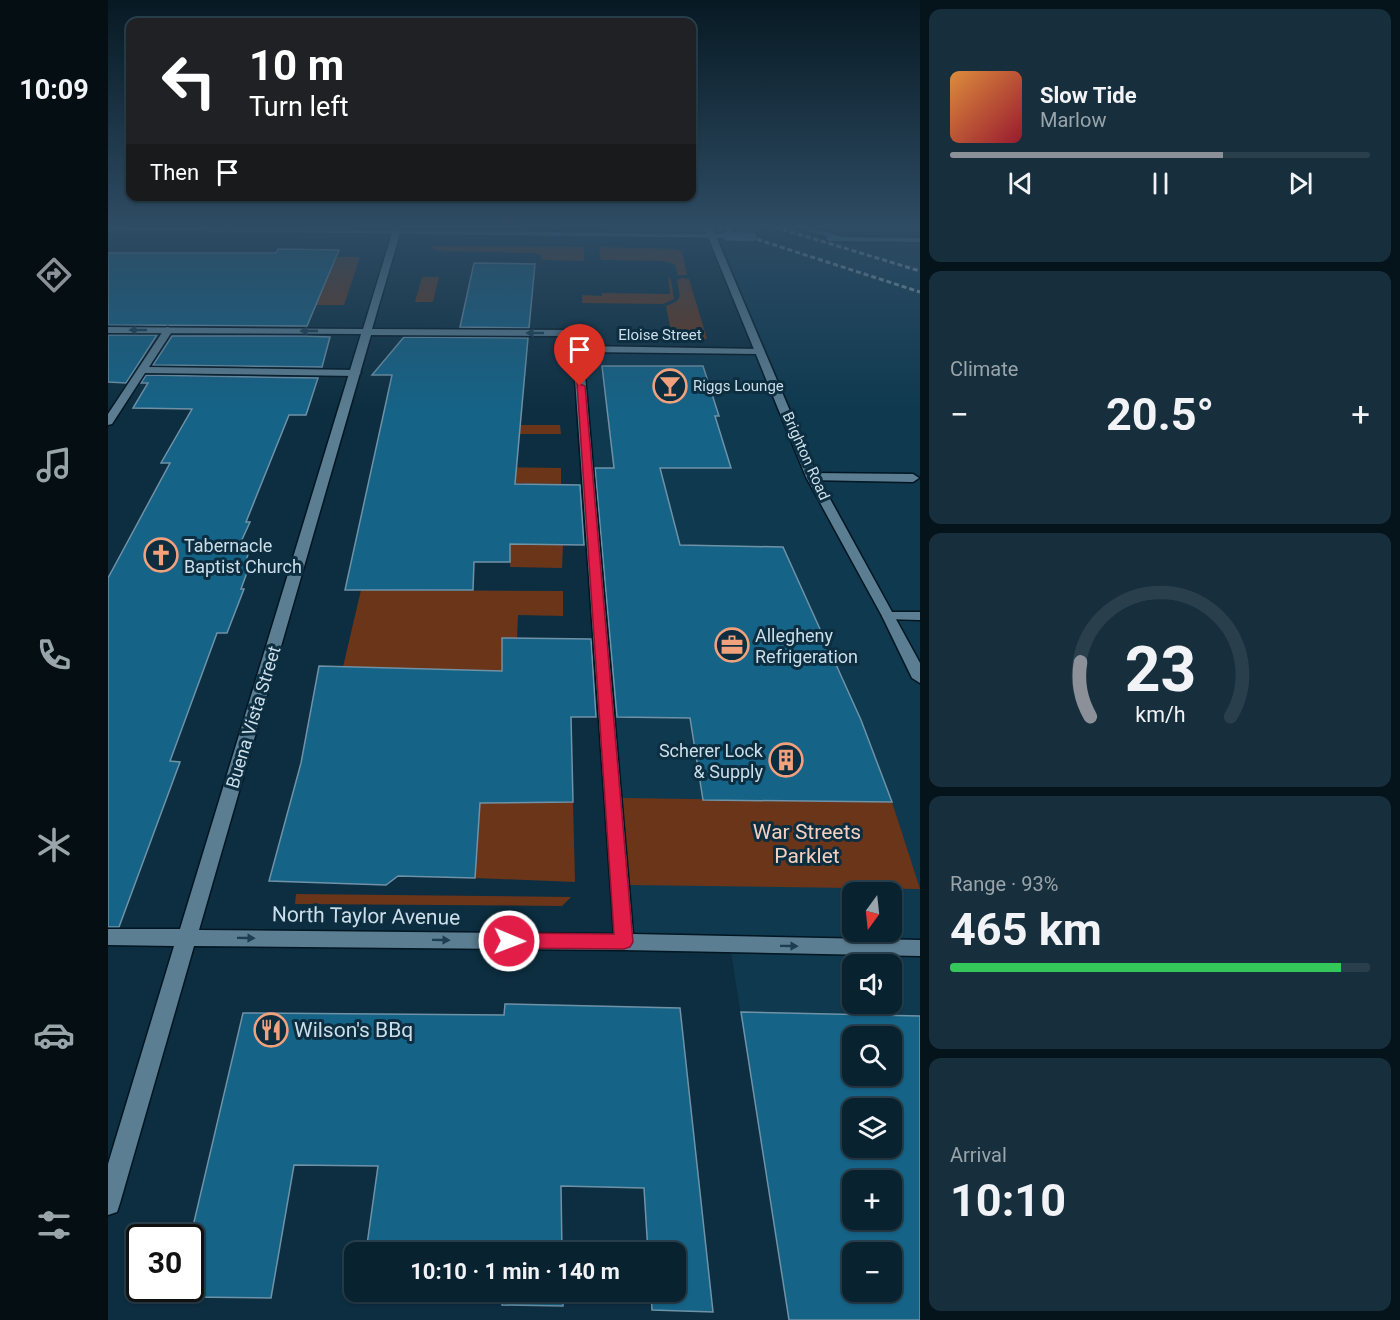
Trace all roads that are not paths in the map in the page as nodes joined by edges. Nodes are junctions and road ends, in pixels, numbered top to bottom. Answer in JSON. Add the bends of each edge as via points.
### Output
{"nodes":[{"id":1,"x":380,"y":289,"type":"edge"},
{"id":2,"x":734,"y":289,"type":"edge"},
{"id":3,"x":108,"y":330,"type":"edge"},
{"id":4,"x":168,"y":330,"type":"junction"},
{"id":5,"x":368,"y":332,"type":"junction"},
{"id":6,"x":578,"y":349,"type":"junction"},
{"id":7,"x":759,"y":351,"type":"junction"},
{"id":8,"x":142,"y":370,"type":"junction"},
{"id":9,"x":356,"y":373,"type":"junction"},
{"id":10,"x":108,"y":422,"type":"edge"},
{"id":11,"x":812,"y":477,"type":"junction"},
{"id":12,"x":913,"y":478,"type":"dead end"},
{"id":13,"x":889,"y":616,"type":"junction"},
{"id":14,"x":920,"y":616,"type":"edge"},
{"id":15,"x":920,"y":678,"type":"edge"},
{"id":16,"x":108,"y":937,"type":"edge"},
{"id":17,"x":187,"y":938,"type":"junction"},
{"id":18,"x":624,"y":942,"type":"junction"},
{"id":19,"x":920,"y":948,"type":"edge"},
{"id":20,"x":108,"y":1203,"type":"edge"}],
"edges":[{"from":1,"to":5,"type":"street","name":"Buena Vista Street"},
{"from":2,"to":7,"type":"street","name":"Brighton Road"},
{"from":4,"to":3,"type":"street","one_way":true},
{"from":5,"to":4,"type":"street","one_way":true},
{"from":4,"to":8,"type":"street"},
{"from":6,"to":5,"type":"street","one_way":true,"via":[[577,333]]},
{"from":5,"to":9,"type":"street","name":"Buena Vista Street"},
{"from":6,"to":7,"type":"street","name":"Eloise Street"},
{"from":6,"to":18,"type":"street"},
{"from":7,"to":11,"type":"street","name":"Brighton Road"},
{"from":8,"to":9,"type":"street"},
{"from":8,"to":10,"type":"street"},
{"from":9,"to":17,"type":"street","name":"Buena Vista Street"},
{"from":11,"to":12,"type":"street"},
{"from":11,"to":13,"type":"street","name":"Brighton Road"},
{"from":13,"to":14,"type":"street"},
{"from":13,"to":15,"type":"street","name":"Brighton Road"},
{"from":16,"to":17,"type":"street","name":"North Taylor Avenue"},
{"from":17,"to":18,"type":"street","name":"North Taylor Avenue","one_way":true},
{"from":17,"to":20,"type":"street","name":"Buena Vista Street"},
{"from":18,"to":19,"type":"street","name":"North Taylor Avenue","one_way":true}]}
